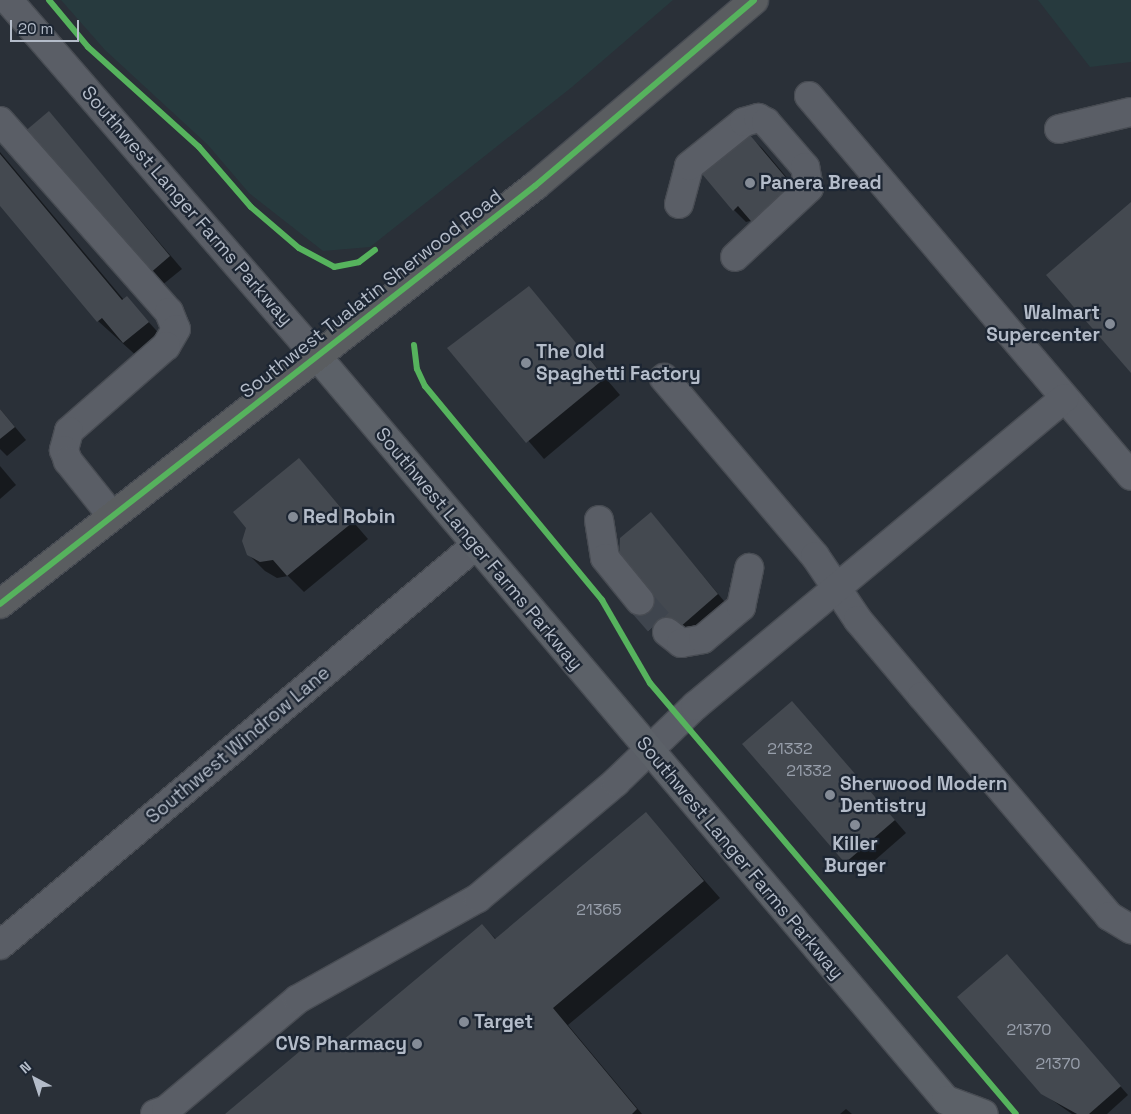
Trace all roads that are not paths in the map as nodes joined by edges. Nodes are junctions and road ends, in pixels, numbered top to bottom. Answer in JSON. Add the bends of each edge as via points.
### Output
{"nodes":[{"id":1,"x":8,"y":0,"type":"edge"},
{"id":2,"x":754,"y":0,"type":"edge"},
{"id":3,"x":809,"y":96,"type":"dead end"},
{"id":4,"x":1131,"y":112,"type":"edge"},
{"id":5,"x":0,"y":121,"type":"edge"},
{"id":6,"x":1059,"y":129,"type":"dead end"},
{"id":7,"x":678,"y":204,"type":"dead end"},
{"id":8,"x":735,"y":257,"type":"dead end"},
{"id":9,"x":316,"y":355,"type":"junction"},
{"id":10,"x":664,"y":378,"type":"dead end"},
{"id":11,"x":1064,"y":398,"type":"junction"},
{"id":12,"x":1131,"y":476,"type":"edge"},
{"id":13,"x":112,"y":516,"type":"junction"},
{"id":14,"x":599,"y":520,"type":"dead end"},
{"id":15,"x":476,"y":545,"type":"junction"},
{"id":16,"x":749,"y":568,"type":"dead end"},
{"id":17,"x":837,"y":588,"type":"junction"},
{"id":18,"x":640,"y":601,"type":"tunnel mouth"},
{"id":19,"x":0,"y":604,"type":"edge"},
{"id":20,"x":666,"y":632,"type":"tunnel mouth"},
{"id":21,"x":649,"y":750,"type":"junction"},
{"id":22,"x":1131,"y":928,"type":"edge"},
{"id":23,"x":0,"y":945,"type":"edge"},
{"id":24,"x":947,"y":1107,"type":"edge"},
{"id":25,"x":155,"y":1114,"type":"edge"},
{"id":26,"x":984,"y":1114,"type":"edge"}],
"edges":[{"from":1,"to":9,"type":"street","name":"Southwest Langer Farms Parkway"},
{"from":2,"to":9,"type":"highway","name":"Southwest Tualatin Sherwood Road","via":[[581,149]]},
{"from":3,"to":11,"type":"street"},
{"from":4,"to":6,"type":"street"},
{"from":5,"to":13,"type":"street","via":[[169,312],[176,329],[166,346],[69,432],[64,450],[68,461]]},
{"from":7,"to":8,"type":"street","via":[[690,166],[744,122],[758,118],[766,122],[805,167],[809,188]]},
{"from":9,"to":13,"type":"highway","name":"Southwest Tualatin Sherwood Road"},
{"from":9,"to":15,"type":"main road","name":"Southwest Langer Farms Parkway"},
{"from":10,"to":17,"type":"street","via":[[815,556]]},
{"from":11,"to":12,"type":"street"},
{"from":11,"to":17,"type":"street"},
{"from":13,"to":19,"type":"highway","name":"Southwest Tualatin Sherwood Road"},
{"from":14,"to":18,"type":"street","via":[[605,558]]},
{"from":15,"to":21,"type":"main road","name":"Southwest Langer Farms Parkway"},
{"from":15,"to":23,"type":"street","name":"Southwest Windrow Lane"},
{"from":16,"to":20,"type":"street","via":[[740,607],[703,639],[681,643]]},
{"from":17,"to":21,"type":"street","via":[[695,706]]},
{"from":17,"to":22,"type":"street","via":[[858,620],[1109,916]]},
{"from":21,"to":24,"type":"main road","name":"Southwest Langer Farms Parkway"},
{"from":21,"to":25,"type":"street","via":[[478,898],[298,999],[166,1110]]},
{"from":24,"to":26,"type":"main road","name":"Southwest Langer Farms Parkway"}]}
